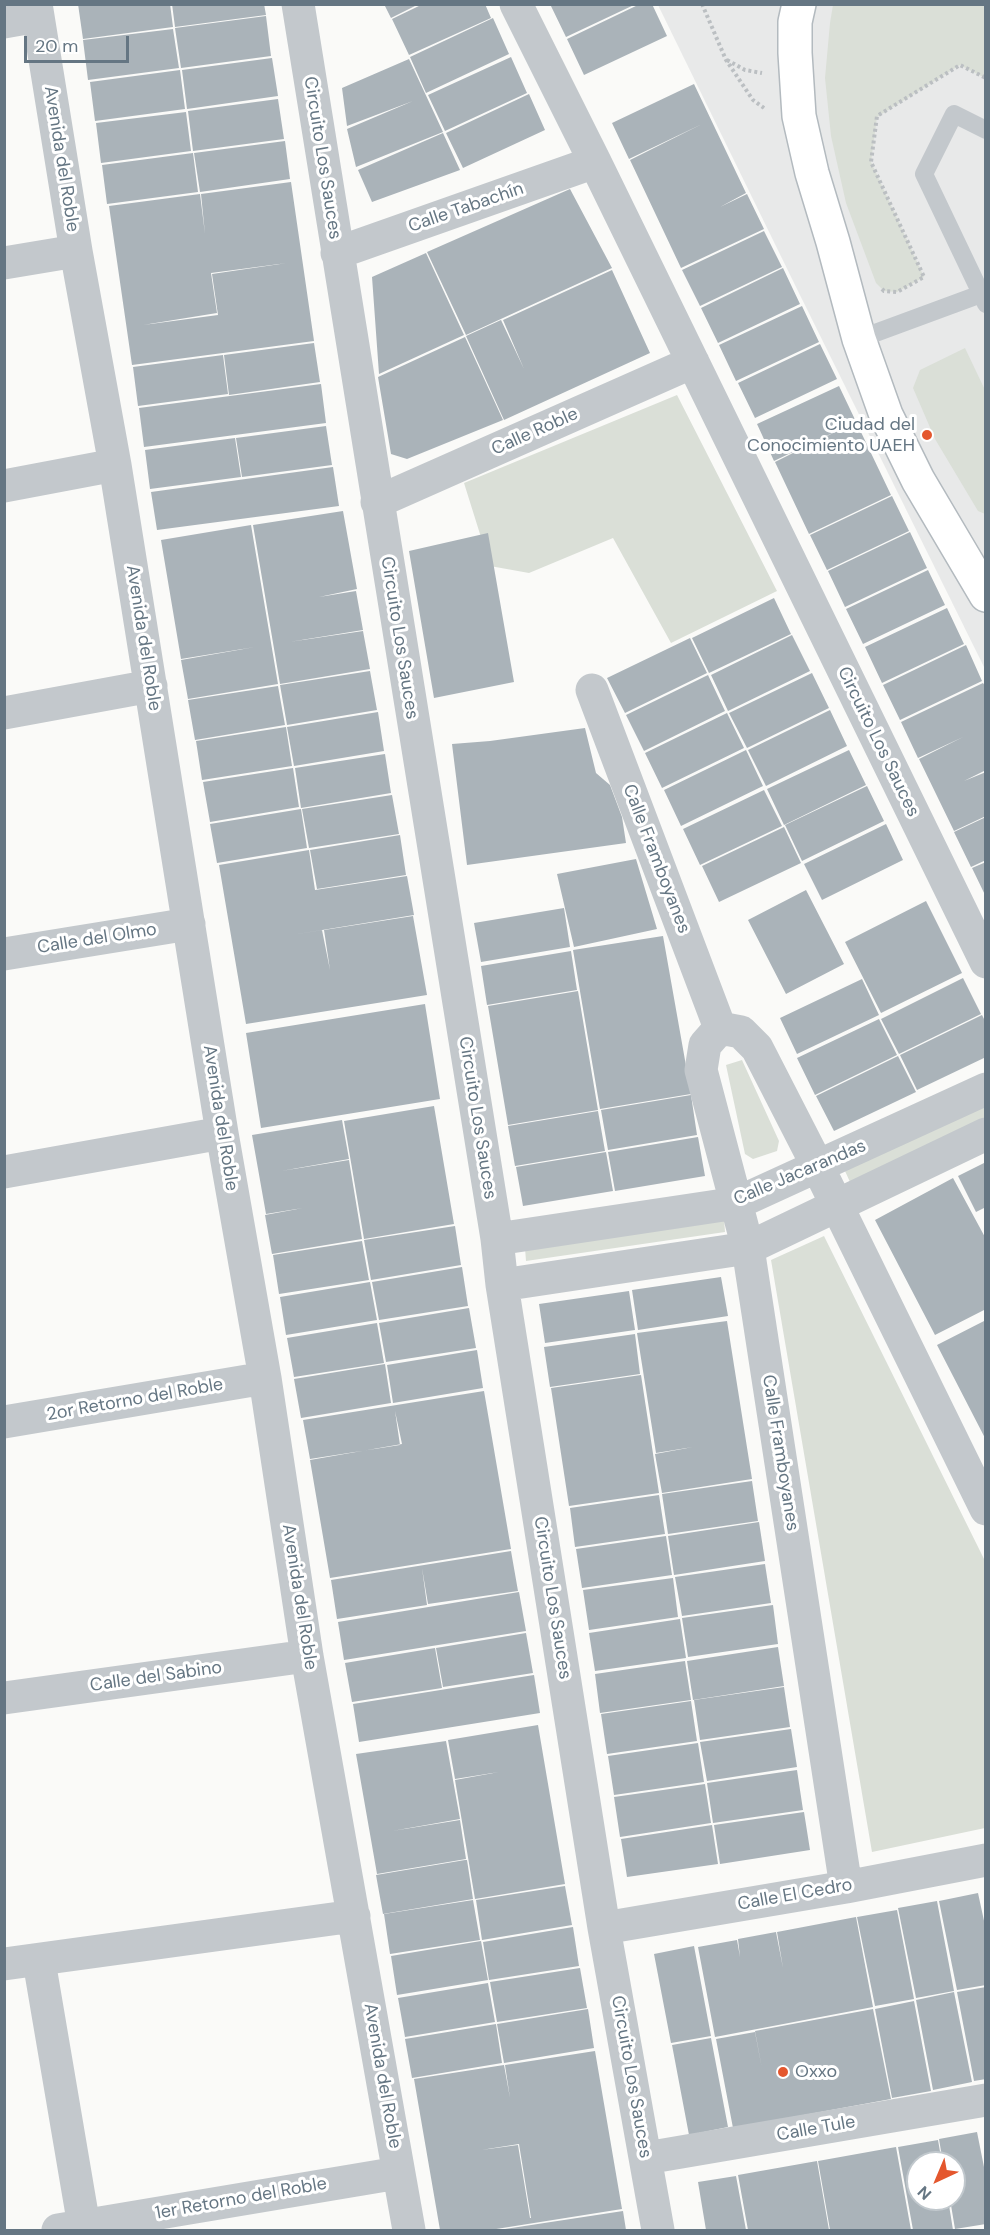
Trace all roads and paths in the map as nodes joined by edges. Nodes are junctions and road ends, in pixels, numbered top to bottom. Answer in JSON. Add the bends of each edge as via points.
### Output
{"nodes":[{"id":1,"x":298,"y":4,"type":"edge"},
{"id":2,"x":516,"y":4,"type":"edge"},
{"id":3,"x":702,"y":4,"type":"edge"},
{"id":4,"x":799,"y":4,"type":"edge"},
{"id":5,"x":37,"y":10,"type":"edge"},
{"id":6,"x":4,"y":22,"type":"edge"},
{"id":7,"x":799,"y":116,"type":"junction"},
{"id":8,"x":986,"y":130,"type":"edge"},
{"id":9,"x":596,"y":162,"type":"junction"},
{"id":10,"x":76,"y":251,"type":"junction"},
{"id":11,"x":337,"y":253,"type":"junction"},
{"id":12,"x":4,"y":263,"type":"edge"},
{"id":13,"x":924,"y":277,"type":"dead end"},
{"id":14,"x":876,"y":283,"type":"dead end"},
{"id":15,"x":983,"y":299,"type":"edge"},
{"id":16,"x":859,"y":339,"type":"junction"},
{"id":17,"x":693,"y":362,"type":"junction"},
{"id":18,"x":115,"y":465,"type":"junction"},
{"id":19,"x":4,"y":486,"type":"edge"},
{"id":20,"x":377,"y":502,"type":"junction"},
{"id":21,"x":986,"y":595,"type":"edge"},
{"id":22,"x":151,"y":686,"type":"junction"},
{"id":23,"x":592,"y":690,"type":"dead end"},
{"id":24,"x":4,"y":713,"type":"edge"},
{"id":25,"x":189,"y":924,"type":"junction"},
{"id":26,"x":4,"y":954,"type":"edge"},
{"id":27,"x":986,"y":962,"type":"edge"},
{"id":28,"x":720,"y":1028,"type":"junction"},
{"id":29,"x":986,"y":1089,"type":"edge"},
{"id":30,"x":222,"y":1132,"type":"junction"},
{"id":31,"x":986,"y":1134,"type":"edge"},
{"id":32,"x":818,"y":1167,"type":"junction"},
{"id":33,"x":4,"y":1172,"type":"edge"},
{"id":34,"x":737,"y":1203,"type":"junction"},
{"id":35,"x":837,"y":1206,"type":"junction"},
{"id":36,"x":497,"y":1239,"type":"junction"},
{"id":37,"x":748,"y":1248,"type":"junction"},
{"id":38,"x":502,"y":1285,"type":"junction"},
{"id":39,"x":265,"y":1378,"type":"junction"},
{"id":40,"x":4,"y":1422,"type":"edge"},
{"id":41,"x":986,"y":1509,"type":"edge"},
{"id":42,"x":307,"y":1656,"type":"junction"},
{"id":43,"x":4,"y":1698,"type":"edge"},
{"id":44,"x":986,"y":1860,"type":"edge"},
{"id":45,"x":846,"y":1887,"type":"junction"},
{"id":46,"x":354,"y":1916,"type":"junction"},
{"id":47,"x":604,"y":1928,"type":"junction"},
{"id":48,"x":39,"y":1961,"type":"junction"},
{"id":49,"x":4,"y":1964,"type":"edge"},
{"id":50,"x":986,"y":2100,"type":"edge"},
{"id":51,"x":646,"y":2158,"type":"junction"},
{"id":52,"x":399,"y":2173,"type":"junction"},
{"id":53,"x":71,"y":2228,"type":"edge"},
{"id":54,"x":409,"y":2230,"type":"edge"},
{"id":55,"x":658,"y":2230,"type":"edge"}],
"edges":[{"from":1,"to":11,"type":"street","name":"Circuito Los Sauces"},
{"from":2,"to":9,"type":"street","name":"Circuito Los Sauces"},
{"from":3,"to":7,"type":"path","via":[[726,60],[753,100],[780,120]]},
{"from":4,"to":7,"type":"street","via":[[795,22]]},
{"from":5,"to":6,"type":"street"},
{"from":5,"to":10,"type":"street","name":"Avenida del Roble"},
{"from":7,"to":16,"type":"street"},
{"from":8,"to":15,"type":"lane","via":[[954,114],[924,174]]},
{"from":9,"to":11,"type":"street","name":"Calle Tabachín"},
{"from":9,"to":17,"type":"street","name":"Circuito Los Sauces"},
{"from":10,"to":12,"type":"street"},
{"from":10,"to":18,"type":"street","name":"Avenida del Roble"},
{"from":11,"to":20,"type":"street","name":"Circuito Los Sauces"},
{"from":13,"to":14,"type":"path","via":[[897,292],[884,291]]},
{"from":15,"to":16,"type":"lane"},
{"from":16,"to":21,"type":"street","via":[[886,415],[918,480]]},
{"from":17,"to":20,"type":"street","name":"Calle Roble"},
{"from":17,"to":27,"type":"street","name":"Circuito Los Sauces"},
{"from":18,"to":19,"type":"street"},
{"from":18,"to":22,"type":"street","name":"Avenida del Roble"},
{"from":20,"to":36,"type":"street","name":"Circuito Los Sauces"},
{"from":22,"to":24,"type":"street"},
{"from":22,"to":25,"type":"street","name":"Avenida del Roble"},
{"from":23,"to":28,"type":"street","name":"Calle Framboyanes"},
{"from":25,"to":26,"type":"street","name":"Calle del Olmo"},
{"from":25,"to":30,"type":"street","name":"Avenida del Roble"},
{"from":28,"to":32,"type":"street","via":[[741,1032],[757,1048]]},
{"from":28,"to":34,"type":"street","name":"Calle Framboyanes","via":[[705,1046],[701,1070]]},
{"from":29,"to":32,"type":"street","name":"Calle Jacarandas"},
{"from":30,"to":33,"type":"street"},
{"from":30,"to":39,"type":"street","name":"Avenida del Roble"},
{"from":31,"to":35,"type":"street"},
{"from":32,"to":34,"type":"street","name":"Calle Jacarandas"},
{"from":32,"to":35,"type":"street"},
{"from":34,"to":36,"type":"street","name":"Calle Jacarandas"},
{"from":34,"to":37,"type":"street","name":"Calle Framboyanes"},
{"from":35,"to":37,"type":"street"},
{"from":35,"to":41,"type":"street"},
{"from":36,"to":38,"type":"street","name":"Circuito Los Sauces"},
{"from":37,"to":38,"type":"street"},
{"from":37,"to":45,"type":"street","name":"Calle Framboyanes"},
{"from":38,"to":47,"type":"street","name":"Circuito Los Sauces"},
{"from":39,"to":40,"type":"street","name":"2or Retorno del Roble"},
{"from":39,"to":42,"type":"street","name":"Avenida del Roble"},
{"from":42,"to":43,"type":"street","name":"Calle del Sabino"},
{"from":42,"to":46,"type":"street","name":"Avenida del Roble"},
{"from":44,"to":45,"type":"street","name":"Calle El Cedro"},
{"from":45,"to":47,"type":"street","name":"Calle El Cedro"},
{"from":46,"to":48,"type":"street"},
{"from":46,"to":52,"type":"street","name":"Avenida del Roble"},
{"from":47,"to":51,"type":"street","name":"Circuito Los Sauces"},
{"from":48,"to":49,"type":"street"},
{"from":48,"to":53,"type":"street","name":"1er Retorno del Roble"},
{"from":50,"to":51,"type":"street","name":"Calle Tule"},
{"from":51,"to":55,"type":"street","name":"Circuito Los Sauces"},
{"from":52,"to":53,"type":"street","name":"1er Retorno del Roble"},
{"from":52,"to":54,"type":"street","name":"Avenida del Roble"}]}
